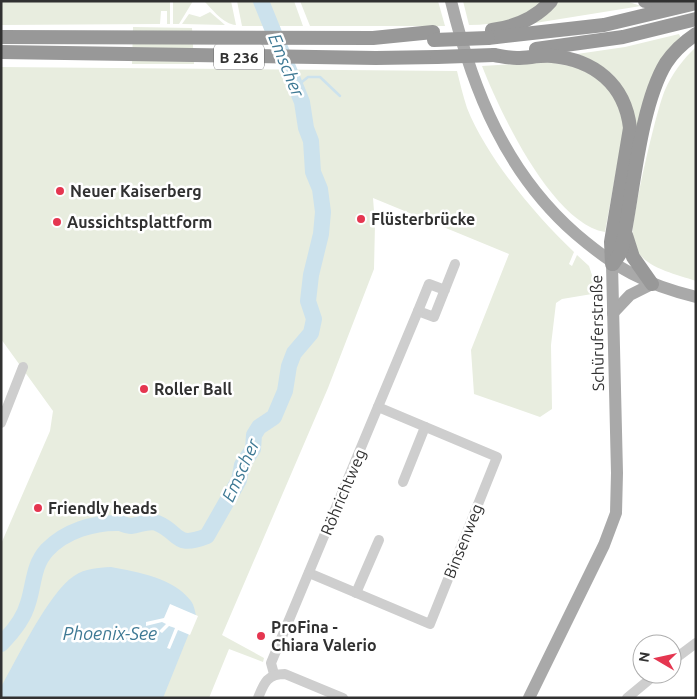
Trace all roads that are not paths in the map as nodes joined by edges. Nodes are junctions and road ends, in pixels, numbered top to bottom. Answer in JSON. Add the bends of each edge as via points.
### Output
{"nodes":[{"id":1,"x":451,"y":1,"type":"edge"},
{"id":2,"x":551,"y":1,"type":"edge"},
{"id":3,"x":645,"y":1,"type":"edge"},
{"id":4,"x":672,"y":1,"type":"edge"},
{"id":5,"x":696,"y":3,"type":"edge"},
{"id":6,"x":696,"y":20,"type":"edge"},
{"id":7,"x":487,"y":34,"type":"junction"},
{"id":8,"x":696,"y":34,"type":"edge"},
{"id":9,"x":1,"y":37,"type":"edge"},
{"id":10,"x":1,"y":52,"type":"edge"},
{"id":11,"x":494,"y":55,"type":"junction"},
{"id":12,"x":625,"y":233,"type":"junction"},
{"id":13,"x":456,"y":264,"type":"dead end"},
{"id":14,"x":612,"y":264,"type":"junction"},
{"id":15,"x":652,"y":284,"type":"junction"},
{"id":16,"x":445,"y":290,"type":"junction"},
{"id":17,"x":696,"y":297,"type":"edge"},
{"id":18,"x":418,"y":311,"type":"junction"},
{"id":19,"x":613,"y":313,"type":"junction"},
{"id":20,"x":23,"y":367,"type":"dead end"},
{"id":21,"x":378,"y":407,"type":"junction"},
{"id":22,"x":1,"y":422,"type":"edge"},
{"id":23,"x":425,"y":427,"type":"junction"},
{"id":24,"x":403,"y":482,"type":"dead end"},
{"id":25,"x":379,"y":540,"type":"dead end"},
{"id":26,"x":309,"y":573,"type":"junction"},
{"id":27,"x":356,"y":593,"type":"junction"},
{"id":28,"x":696,"y":643,"type":"edge"},
{"id":29,"x":682,"y":654,"type":"edge"},
{"id":30,"x":274,"y":674,"type":"junction"},
{"id":31,"x":644,"y":684,"type":"edge"},
{"id":32,"x":258,"y":698,"type":"edge"},
{"id":33,"x":344,"y":698,"type":"edge"},
{"id":34,"x":529,"y":698,"type":"edge"},
{"id":35,"x":627,"y":698,"type":"edge"}],
"edges":[{"from":1,"to":14,"type":"main road","name":"Schüruferstraße","via":[[478,94],[505,150],[553,214]]},
{"from":2,"to":7,"type":"highway","via":[[537,14]]},
{"from":3,"to":4,"type":"highway"},
{"from":5,"to":7,"type":"highway","via":[[604,25]]},
{"from":6,"to":11,"type":"highway","number":"B 236","via":[[624,37]]},
{"from":7,"to":9,"type":"highway","number":"B 236","via":[[393,38]]},
{"from":8,"to":12,"type":"highway","via":[[675,51],[654,90]]},
{"from":10,"to":11,"type":"highway","number":"B 236","bridge":true,"via":[[376,58]]},
{"from":11,"to":14,"type":"highway","via":[[570,59],[600,72],[618,90],[630,128],[612,242]]},
{"from":12,"to":14,"type":"highway","via":[[621,252]]},
{"from":12,"to":15,"type":"highway","via":[[633,257]]},
{"from":13,"to":16,"type":"street"},
{"from":14,"to":15,"type":"main road"},
{"from":14,"to":19,"type":"main road","name":"Schüruferstraße"},
{"from":15,"to":17,"type":"main road"},
{"from":15,"to":19,"type":"main road","via":[[630,295]]},
{"from":16,"to":18,"type":"street","name":"Röhrichtweg","via":[[429,284]]},
{"from":16,"to":18,"type":"street","via":[[434,317]]},
{"from":18,"to":21,"type":"street","name":"Röhrichtweg"},
{"from":19,"to":34,"type":"main road","name":"Schüruferstraße","via":[[616,513],[608,538]]},
{"from":20,"to":22,"type":"street"},
{"from":21,"to":23,"type":"street","name":"Binsenweg"},
{"from":21,"to":26,"type":"street","name":"Röhrichtweg"},
{"from":23,"to":24,"type":"street"},
{"from":23,"to":27,"type":"street","name":"Binsenweg","via":[[498,457],[430,624]]},
{"from":25,"to":27,"type":"street"},
{"from":26,"to":27,"type":"street","name":"Binsenweg"},
{"from":26,"to":30,"type":"street","name":"Röhrichtweg","via":[[271,663]]},
{"from":28,"to":29,"type":"street"},
{"from":30,"to":32,"type":"street","via":[[265,681]]},
{"from":30,"to":33,"type":"street","via":[[284,674]]},
{"from":31,"to":35,"type":"street"}]}
